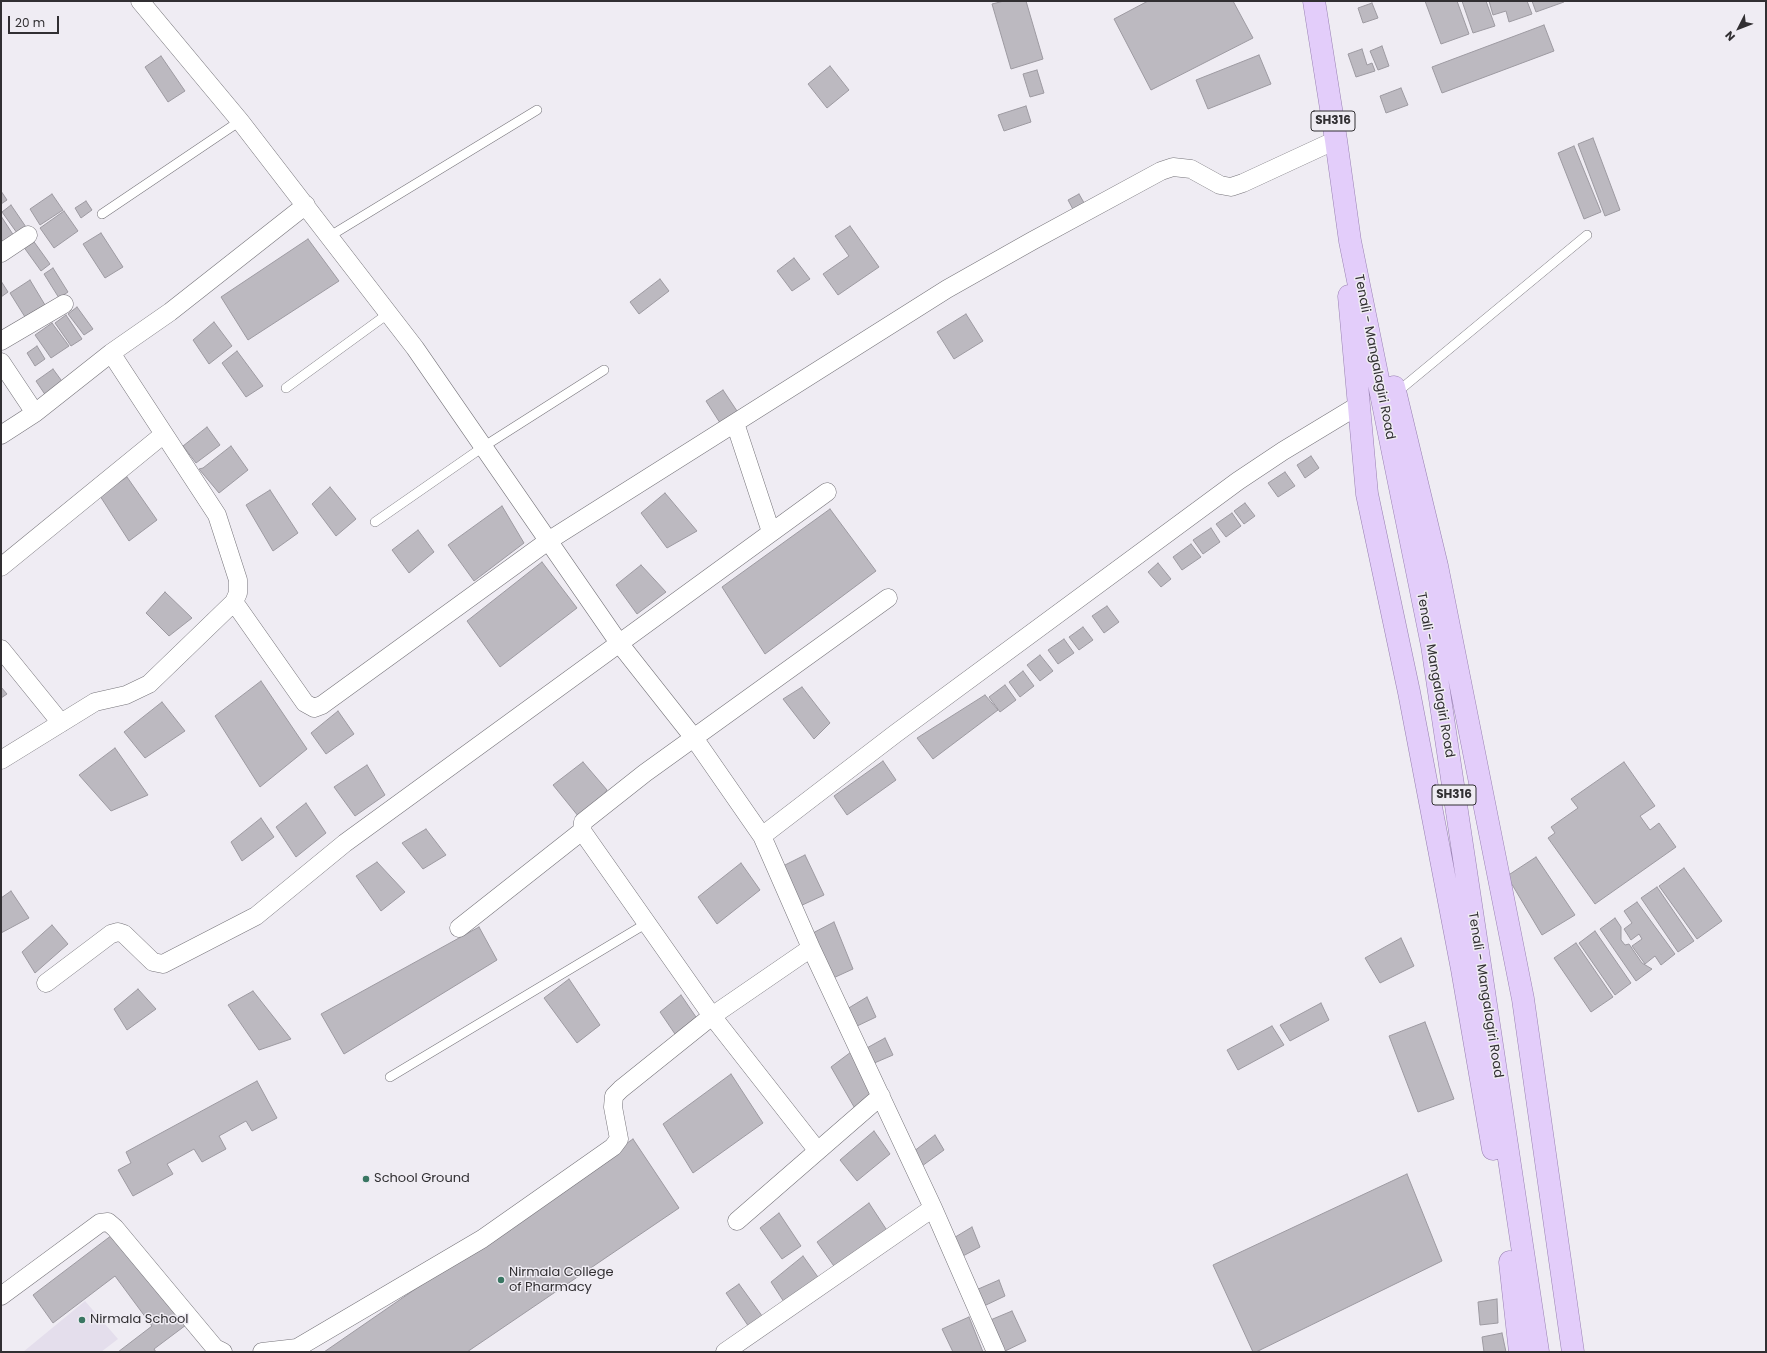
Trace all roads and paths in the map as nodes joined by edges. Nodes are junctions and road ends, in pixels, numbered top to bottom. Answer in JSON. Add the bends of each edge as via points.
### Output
{"nodes":[{"id":1,"x":140,"y":1,"type":"edge"},
{"id":2,"x":1314,"y":1,"type":"edge"},
{"id":3,"x":537,"y":110,"type":"dead end"},
{"id":4,"x":240,"y":121,"type":"junction"},
{"id":5,"x":1336,"y":140,"type":"junction"},
{"id":6,"x":1344,"y":197,"type":"junction"},
{"id":7,"x":306,"y":205,"type":"junction"},
{"id":8,"x":102,"y":214,"type":"dead end"},
{"id":9,"x":28,"y":235,"type":"dead end"},
{"id":10,"x":1587,"y":235,"type":"dead end"},
{"id":11,"x":330,"y":236,"type":"junction"},
{"id":12,"x":1,"y":253,"type":"edge"},
{"id":13,"x":64,"y":304,"type":"dead end"},
{"id":14,"x":389,"y":313,"type":"junction"},
{"id":15,"x":1,"y":341,"type":"edge"},
{"id":16,"x":111,"y":353,"type":"junction"},
{"id":17,"x":1,"y":362,"type":"edge"},
{"id":18,"x":604,"y":370,"type":"dead end"},
{"id":19,"x":286,"y":388,"type":"dead end"},
{"id":20,"x":1396,"y":393,"type":"junction"},
{"id":21,"x":1359,"y":405,"type":"junction"},
{"id":22,"x":35,"y":413,"type":"junction"},
{"id":23,"x":735,"y":423,"type":"junction"},
{"id":24,"x":164,"y":434,"type":"junction"},
{"id":25,"x":1,"y":435,"type":"edge"},
{"id":26,"x":483,"y":447,"type":"junction"},
{"id":27,"x":827,"y":492,"type":"dead end"},
{"id":28,"x":375,"y":522,"type":"dead end"},
{"id":29,"x":771,"y":532,"type":"junction"},
{"id":30,"x":548,"y":541,"type":"junction"},
{"id":31,"x":1,"y":567,"type":"edge"},
{"id":32,"x":888,"y":598,"type":"dead end"},
{"id":33,"x":234,"y":602,"type":"junction"},
{"id":34,"x":619,"y":643,"type":"junction"},
{"id":35,"x":1,"y":650,"type":"edge"},
{"id":36,"x":61,"y":723,"type":"junction"},
{"id":37,"x":694,"y":738,"type":"junction"},
{"id":38,"x":1,"y":760,"type":"edge"},
{"id":39,"x":582,"y":831,"type":"junction"},
{"id":40,"x":762,"y":836,"type":"junction"},
{"id":41,"x":647,"y":924,"type":"junction"},
{"id":42,"x":459,"y":928,"type":"dead end"},
{"id":43,"x":811,"y":948,"type":"junction"},
{"id":44,"x":46,"y":983,"type":"dead end"},
{"id":45,"x":712,"y":1016,"type":"junction"},
{"id":46,"x":390,"y":1077,"type":"dead end"},
{"id":47,"x":881,"y":1096,"type":"junction"},
{"id":48,"x":817,"y":1150,"type":"junction"},
{"id":49,"x":933,"y":1208,"type":"junction"},
{"id":50,"x":737,"y":1221,"type":"dead end"},
{"id":51,"x":1,"y":1296,"type":"edge"},
{"id":52,"x":223,"y":1352,"type":"edge"},
{"id":53,"x":262,"y":1352,"type":"edge"},
{"id":54,"x":724,"y":1352,"type":"edge"},
{"id":55,"x":996,"y":1352,"type":"edge"},
{"id":56,"x":1520,"y":1352,"type":"edge"},
{"id":57,"x":1538,"y":1352,"type":"edge"},
{"id":58,"x":1573,"y":1352,"type":"edge"}],
"edges":[{"from":1,"to":4,"type":"street"},
{"from":2,"to":5,"type":"main road","name":"Tenali - Mangalagiri Road","number":"SH316"},
{"from":3,"to":11,"type":"lane"},
{"from":4,"to":7,"type":"street"},
{"from":4,"to":8,"type":"lane"},
{"from":5,"to":6,"type":"main road","name":"Tenali - Mangalagiri Road","number":"SH316"},
{"from":5,"to":23,"type":"street","via":[[1243,183],[1231,186],[1220,185],[1191,169],[1173,167],[1161,171],[947,289]]},
{"from":6,"to":20,"type":"main road"},
{"from":6,"to":21,"type":"main road","via":[[1347,274]]},
{"from":6,"to":57,"type":"main road","name":"Tenali - Mangalagiri Road","number":"SH316","via":[[1350,241],[1432,645]]},
{"from":7,"to":11,"type":"street"},
{"from":7,"to":16,"type":"street","via":[[170,312]]},
{"from":9,"to":12,"type":"street"},
{"from":10,"to":20,"type":"lane"},
{"from":11,"to":14,"type":"street"},
{"from":13,"to":15,"type":"street"},
{"from":14,"to":19,"type":"lane"},
{"from":14,"to":26,"type":"street","via":[[416,348]]},
{"from":16,"to":22,"type":"street"},
{"from":16,"to":24,"type":"street"},
{"from":17,"to":22,"type":"street"},
{"from":18,"to":26,"type":"lane"},
{"from":20,"to":58,"type":"main road","via":[[1437,566],[1523,999]]},
{"from":21,"to":40,"type":"street","via":[[1238,481],[895,734]]},
{"from":21,"to":56,"type":"main road","via":[[1367,494],[1409,692],[1462,969],[1507,1235]]},
{"from":22,"to":25,"type":"street"},
{"from":23,"to":29,"type":"street"},
{"from":23,"to":30,"type":"street"},
{"from":24,"to":31,"type":"street"},
{"from":24,"to":33,"type":"street","via":[[217,515],[238,580],[238,593]]},
{"from":26,"to":28,"type":"lane"},
{"from":26,"to":30,"type":"street"},
{"from":27,"to":29,"type":"street"},
{"from":29,"to":34,"type":"street"},
{"from":30,"to":33,"type":"street","via":[[322,705],[314,708],[305,703]]},
{"from":30,"to":34,"type":"street"},
{"from":32,"to":37,"type":"street"},
{"from":33,"to":36,"type":"street","via":[[149,684],[126,695],[95,702]]},
{"from":34,"to":37,"type":"street"},
{"from":34,"to":44,"type":"street","via":[[345,843],[256,916],[163,964],[153,962],[124,934],[118,932]]},
{"from":35,"to":36,"type":"street"},
{"from":36,"to":38,"type":"street"},
{"from":37,"to":39,"type":"street","via":[[584,822]]},
{"from":37,"to":40,"type":"street"},
{"from":39,"to":41,"type":"street"},
{"from":39,"to":42,"type":"street"},
{"from":40,"to":43,"type":"street"},
{"from":41,"to":45,"type":"street"},
{"from":41,"to":46,"type":"lane"},
{"from":43,"to":45,"type":"street"},
{"from":43,"to":47,"type":"street"},
{"from":45,"to":48,"type":"street"},
{"from":45,"to":53,"type":"street","via":[[614,1096],[613,1107],[619,1139],[613,1147],[482,1239],[310,1340],[296,1348]]},
{"from":47,"to":48,"type":"street"},
{"from":47,"to":49,"type":"street"},
{"from":48,"to":50,"type":"street"},
{"from":49,"to":54,"type":"street"},
{"from":49,"to":55,"type":"street"},
{"from":51,"to":52,"type":"street","via":[[100,1223],[108,1222],[215,1348]]}]}
